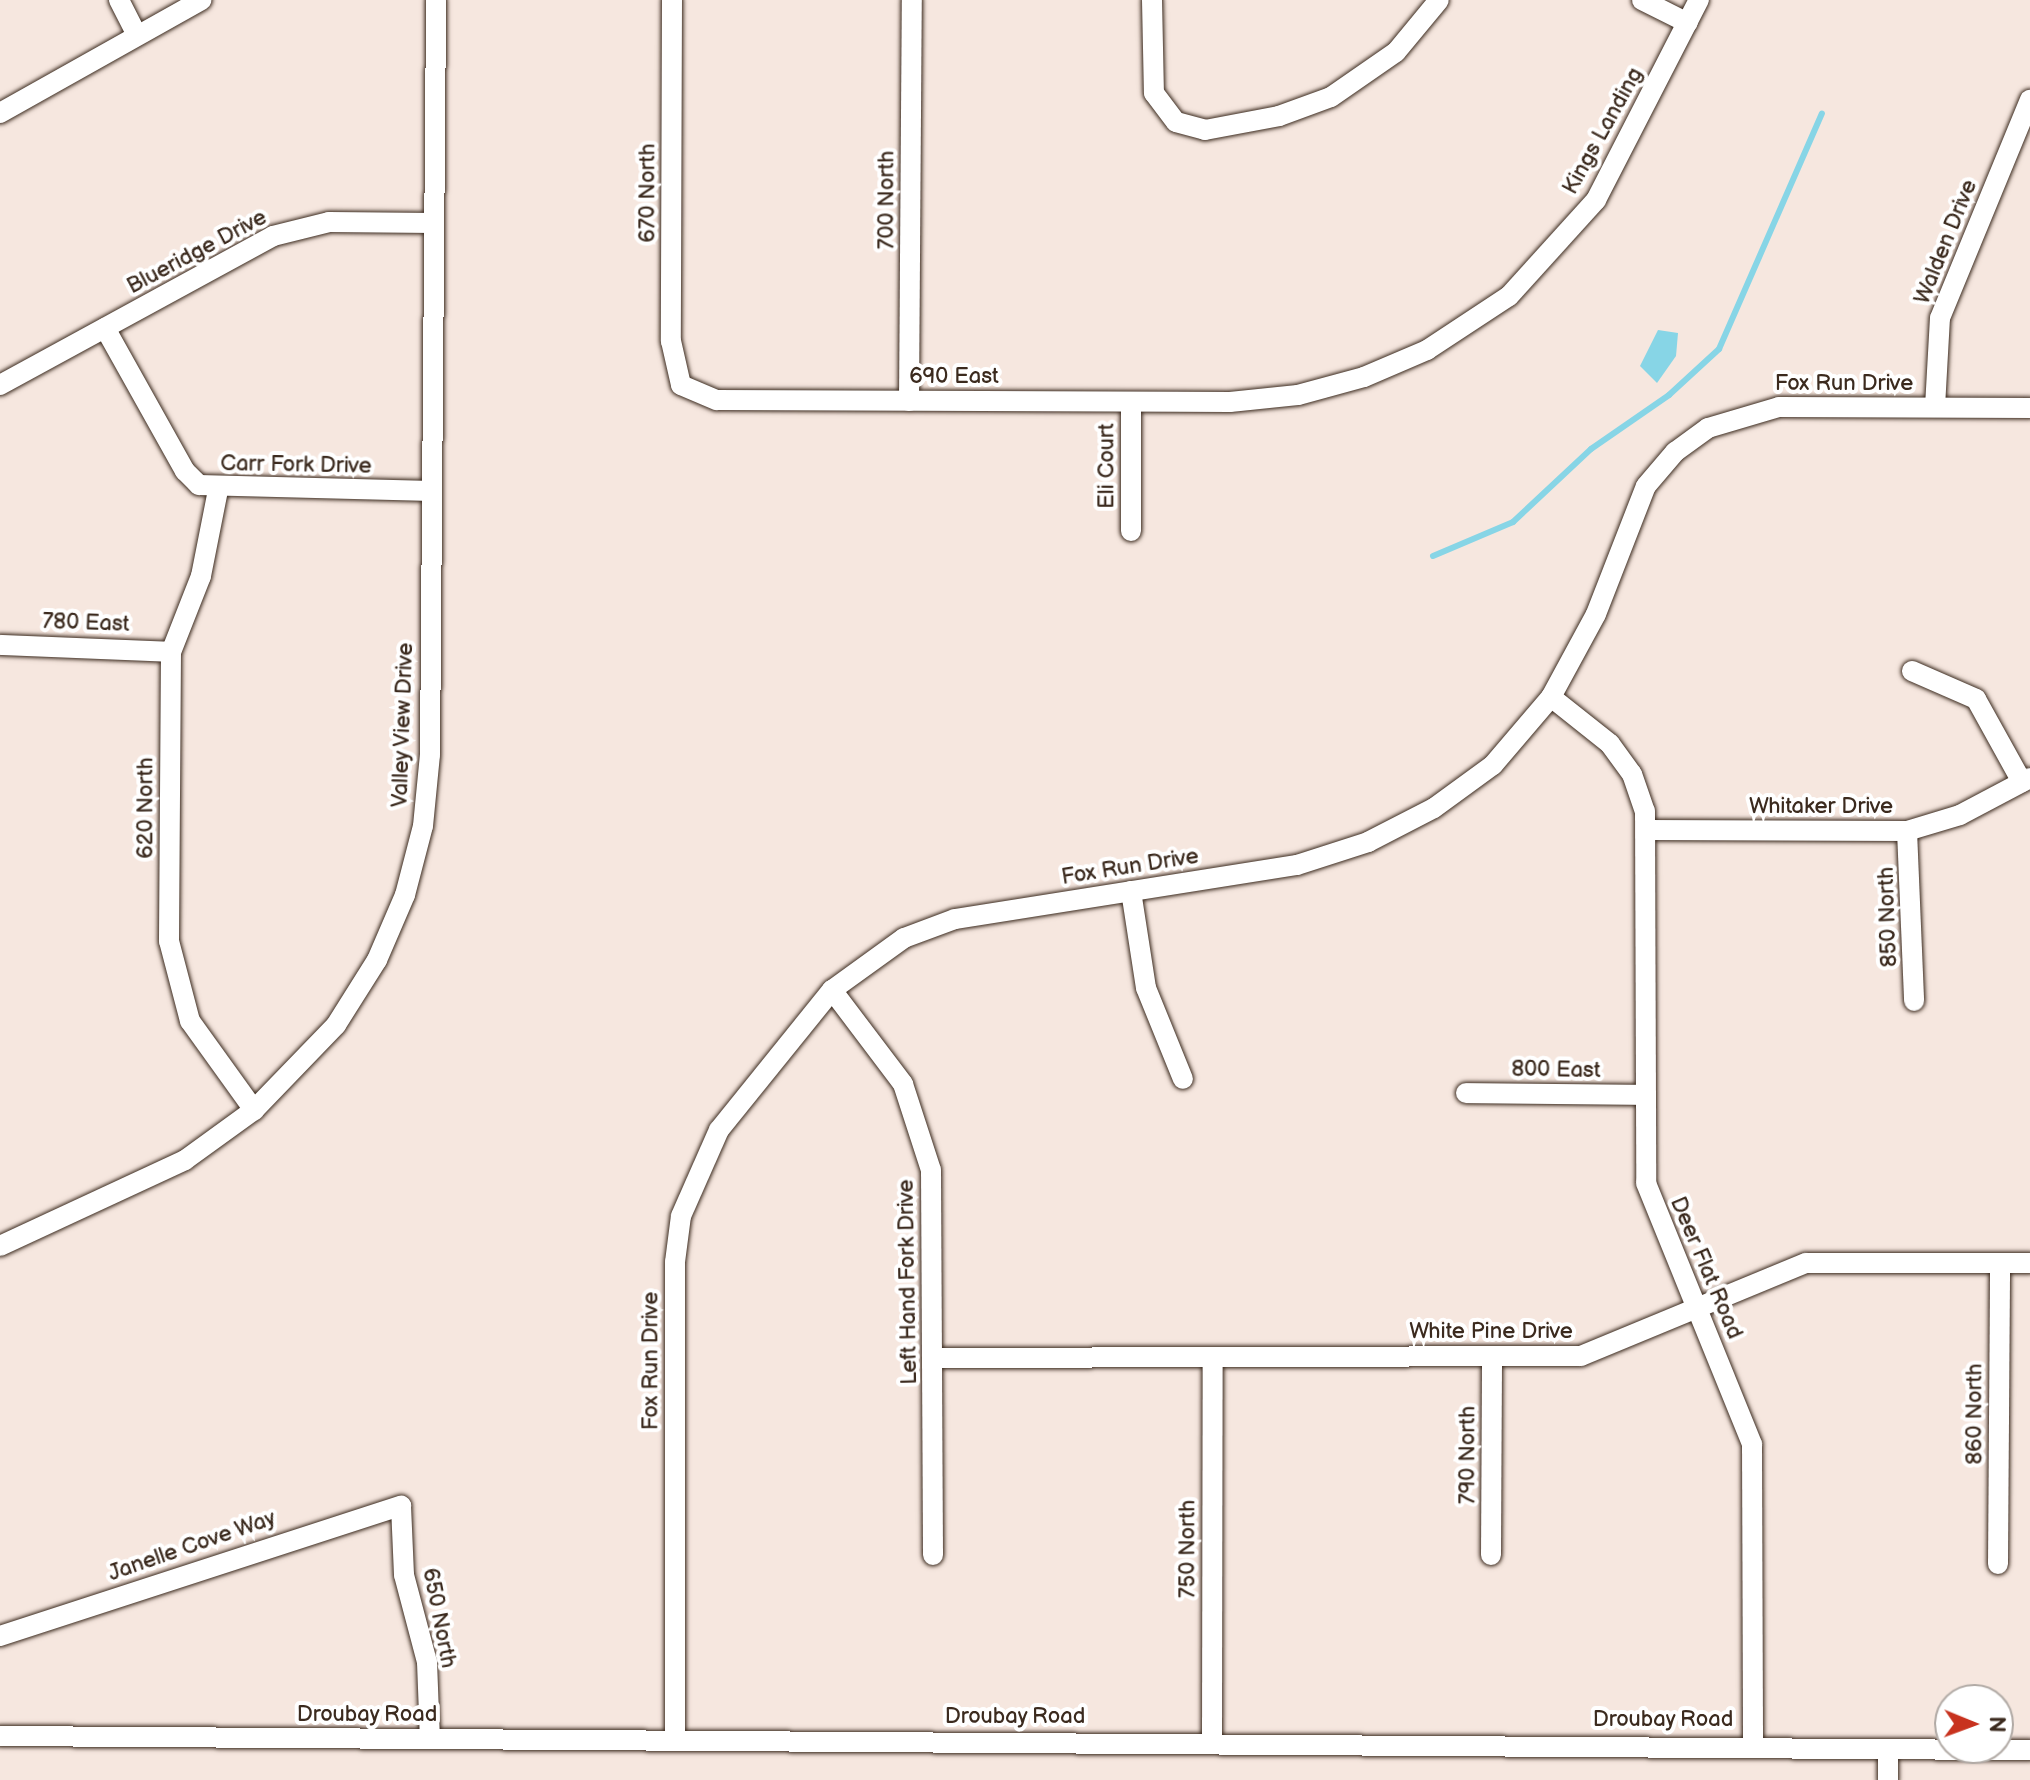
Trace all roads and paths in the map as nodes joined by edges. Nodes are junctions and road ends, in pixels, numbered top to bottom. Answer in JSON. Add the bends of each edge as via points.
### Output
{"nodes":[{"id":1,"x":119,"y":0,"type":"edge"},
{"id":2,"x":201,"y":0,"type":"edge"},
{"id":3,"x":436,"y":0,"type":"edge"},
{"id":4,"x":672,"y":0,"type":"edge"},
{"id":5,"x":912,"y":0,"type":"edge"},
{"id":6,"x":1152,"y":0,"type":"edge"},
{"id":7,"x":1439,"y":0,"type":"edge"},
{"id":8,"x":1642,"y":0,"type":"edge"},
{"id":9,"x":1699,"y":0,"type":"edge"},
{"id":10,"x":1688,"y":23,"type":"junction"},
{"id":11,"x":137,"y":35,"type":"junction"},
{"id":12,"x":2030,"y":100,"type":"edge"},
{"id":13,"x":0,"y":113,"type":"edge"},
{"id":14,"x":2022,"y":143,"type":"edge"},
{"id":15,"x":434,"y":223,"type":"junction"},
{"id":16,"x":105,"y":328,"type":"junction"},
{"id":17,"x":0,"y":385,"type":"edge"},
{"id":18,"x":681,"y":385,"type":"joint"},
{"id":19,"x":909,"y":401,"type":"junction"},
{"id":20,"x":1131,"y":402,"type":"junction"},
{"id":21,"x":1230,"y":402,"type":"joint"},
{"id":22,"x":1935,"y":407,"type":"junction"},
{"id":23,"x":2030,"y":408,"type":"edge"},
{"id":24,"x":218,"y":490,"type":"junction"},
{"id":25,"x":432,"y":491,"type":"junction"},
{"id":26,"x":1131,"y":531,"type":"dead end"},
{"id":27,"x":0,"y":645,"type":"edge"},
{"id":28,"x":171,"y":652,"type":"junction"},
{"id":29,"x":1912,"y":671,"type":"dead end"},
{"id":30,"x":1551,"y":697,"type":"junction"},
{"id":31,"x":2026,"y":780,"type":"edge"},
{"id":32,"x":1647,"y":830,"type":"junction"},
{"id":33,"x":1907,"y":831,"type":"junction"},
{"id":34,"x":1131,"y":891,"type":"junction"},
{"id":35,"x":832,"y":990,"type":"junction"},
{"id":36,"x":1914,"y":1001,"type":"dead end"},
{"id":37,"x":1183,"y":1079,"type":"dead end"},
{"id":38,"x":1466,"y":1093,"type":"dead end"},
{"id":39,"x":1645,"y":1095,"type":"junction"},
{"id":40,"x":254,"y":1110,"type":"junction"},
{"id":41,"x":0,"y":1246,"type":"edge"},
{"id":42,"x":2000,"y":1263,"type":"junction"},
{"id":43,"x":2030,"y":1263,"type":"edge"},
{"id":44,"x":1697,"y":1310,"type":"junction"},
{"id":45,"x":1213,"y":1357,"type":"junction"},
{"id":46,"x":1492,"y":1357,"type":"junction"},
{"id":47,"x":933,"y":1358,"type":"junction"},
{"id":48,"x":401,"y":1506,"type":"joint"},
{"id":49,"x":933,"y":1555,"type":"dead end"},
{"id":50,"x":1491,"y":1555,"type":"dead end"},
{"id":51,"x":1998,"y":1564,"type":"dead end"},
{"id":52,"x":0,"y":1636,"type":"edge"},
{"id":53,"x":0,"y":1736,"type":"edge"},
{"id":54,"x":430,"y":1739,"type":"junction"},
{"id":55,"x":675,"y":1739,"type":"junction"},
{"id":56,"x":1212,"y":1742,"type":"junction"},
{"id":57,"x":1753,"y":1745,"type":"junction"},
{"id":58,"x":1888,"y":1750,"type":"junction"},
{"id":59,"x":2030,"y":1750,"type":"edge"},
{"id":60,"x":1888,"y":1780,"type":"edge"}],
"edges":[{"from":1,"to":11,"type":"street"},
{"from":2,"to":11,"type":"street"},
{"from":3,"to":15,"type":"street","name":"Valley View Drive"},
{"from":4,"to":18,"type":"street","name":"670 North","via":[[671,341]]},
{"from":5,"to":19,"type":"street","name":"700 North"},
{"from":6,"to":7,"type":"street","via":[[1152,81],[1160,105],[1176,122],[1205,130],[1279,116],[1331,97],[1396,52]]},
{"from":8,"to":10,"type":"street"},
{"from":9,"to":10,"type":"street","name":"Kings Landing"},
{"from":10,"to":21,"type":"street","name":"Kings Landing","via":[[1596,200],[1509,296],[1457,333],[1375,373],[1298,395]]},
{"from":11,"to":13,"type":"street"},
{"from":12,"to":14,"type":"street","name":"Walden Drive"},
{"from":14,"to":22,"type":"street","name":"Walden Drive","via":[[1940,318]]},
{"from":15,"to":16,"type":"street","name":"Blueridge Drive","via":[[329,222],[292,230]]},
{"from":15,"to":25,"type":"street","name":"Valley View Drive"},
{"from":16,"to":17,"type":"street","name":"Blueridge Drive"},
{"from":16,"to":24,"type":"street","name":"Carr Fork Drive","via":[[185,471],[199,485]]},
{"from":18,"to":19,"type":"street","name":"690 East","via":[[717,400]]},
{"from":19,"to":20,"type":"street","name":"690 East"},
{"from":20,"to":21,"type":"street","name":"690 East"},
{"from":20,"to":26,"type":"street","name":"Eli Court"},
{"from":22,"to":23,"type":"street","name":"Fox Run Drive"},
{"from":22,"to":30,"type":"street","name":"Fox Run Drive","via":[[1770,408],[1725,419],[1692,438],[1641,495],[1596,614]]},
{"from":24,"to":25,"type":"street","name":"Carr Fork Drive"},
{"from":24,"to":28,"type":"street","name":"620 North","via":[[201,576]]},
{"from":25,"to":40,"type":"street","name":"Valley View Drive","via":[[430,755],[415,860],[393,928],[358,993],[312,1054]]},
{"from":27,"to":28,"type":"street","name":"780 East"},
{"from":28,"to":40,"type":"street","name":"620 North","via":[[173,974],[190,1021]]},
{"from":29,"to":31,"type":"street","via":[[1976,699]]},
{"from":30,"to":32,"type":"street","name":"Deer Flat Road","via":[[1622,758],[1639,792]]},
{"from":30,"to":34,"type":"street","name":"Fox Run Drive","via":[[1519,740],[1464,788],[1368,842],[1297,865]]},
{"from":31,"to":33,"type":"street","name":"Whitaker Drive","via":[[1960,815]]},
{"from":32,"to":33,"type":"street","name":"Whitaker Drive"},
{"from":32,"to":39,"type":"street","name":"Deer Flat Road"},
{"from":33,"to":36,"type":"street","name":"850 North"},
{"from":34,"to":35,"type":"street","name":"Fox Run Drive","via":[[955,919],[904,938]]},
{"from":34,"to":37,"type":"street","via":[[1146,988]]},
{"from":35,"to":47,"type":"street","name":"Left Hand Fork Drive","via":[[889,1059],[925,1140],[934,1200]]},
{"from":35,"to":55,"type":"street","name":"Fox Run Drive","via":[[719,1130],[681,1216],[675,1262]]},
{"from":38,"to":39,"type":"street","name":"800 East"},
{"from":39,"to":44,"type":"street","name":"Deer Flat Road","via":[[1652,1210]]},
{"from":40,"to":41,"type":"street","name":"Valley View Drive","via":[[185,1160]]},
{"from":42,"to":43,"type":"street","name":"White Pine Drive"},
{"from":42,"to":44,"type":"street","name":"White Pine Drive","via":[[1806,1263]]},
{"from":42,"to":51,"type":"street","name":"860 North"},
{"from":44,"to":46,"type":"street","name":"White Pine Drive","via":[[1581,1356]]},
{"from":44,"to":57,"type":"street","name":"Deer Flat Road","via":[[1752,1444]]},
{"from":45,"to":46,"type":"street","name":"White Pine Drive"},
{"from":45,"to":47,"type":"street","name":"White Pine Drive"},
{"from":45,"to":56,"type":"street","name":"750 North"},
{"from":46,"to":50,"type":"street","name":"790 North"},
{"from":47,"to":49,"type":"street","name":"Left Hand Fork Drive"},
{"from":48,"to":52,"type":"street","name":"Janelle Cove Way"},
{"from":48,"to":54,"type":"street","name":"650 North","via":[[404,1575],[427,1662]]},
{"from":53,"to":54,"type":"street","name":"Droubay Road"},
{"from":54,"to":55,"type":"street","name":"Droubay Road"},
{"from":55,"to":56,"type":"street","name":"Droubay Road"},
{"from":56,"to":57,"type":"street","name":"Droubay Road"},
{"from":57,"to":58,"type":"street","name":"Droubay Road"},
{"from":58,"to":59,"type":"street","name":"Droubay Road"},
{"from":58,"to":60,"type":"street"}]}
